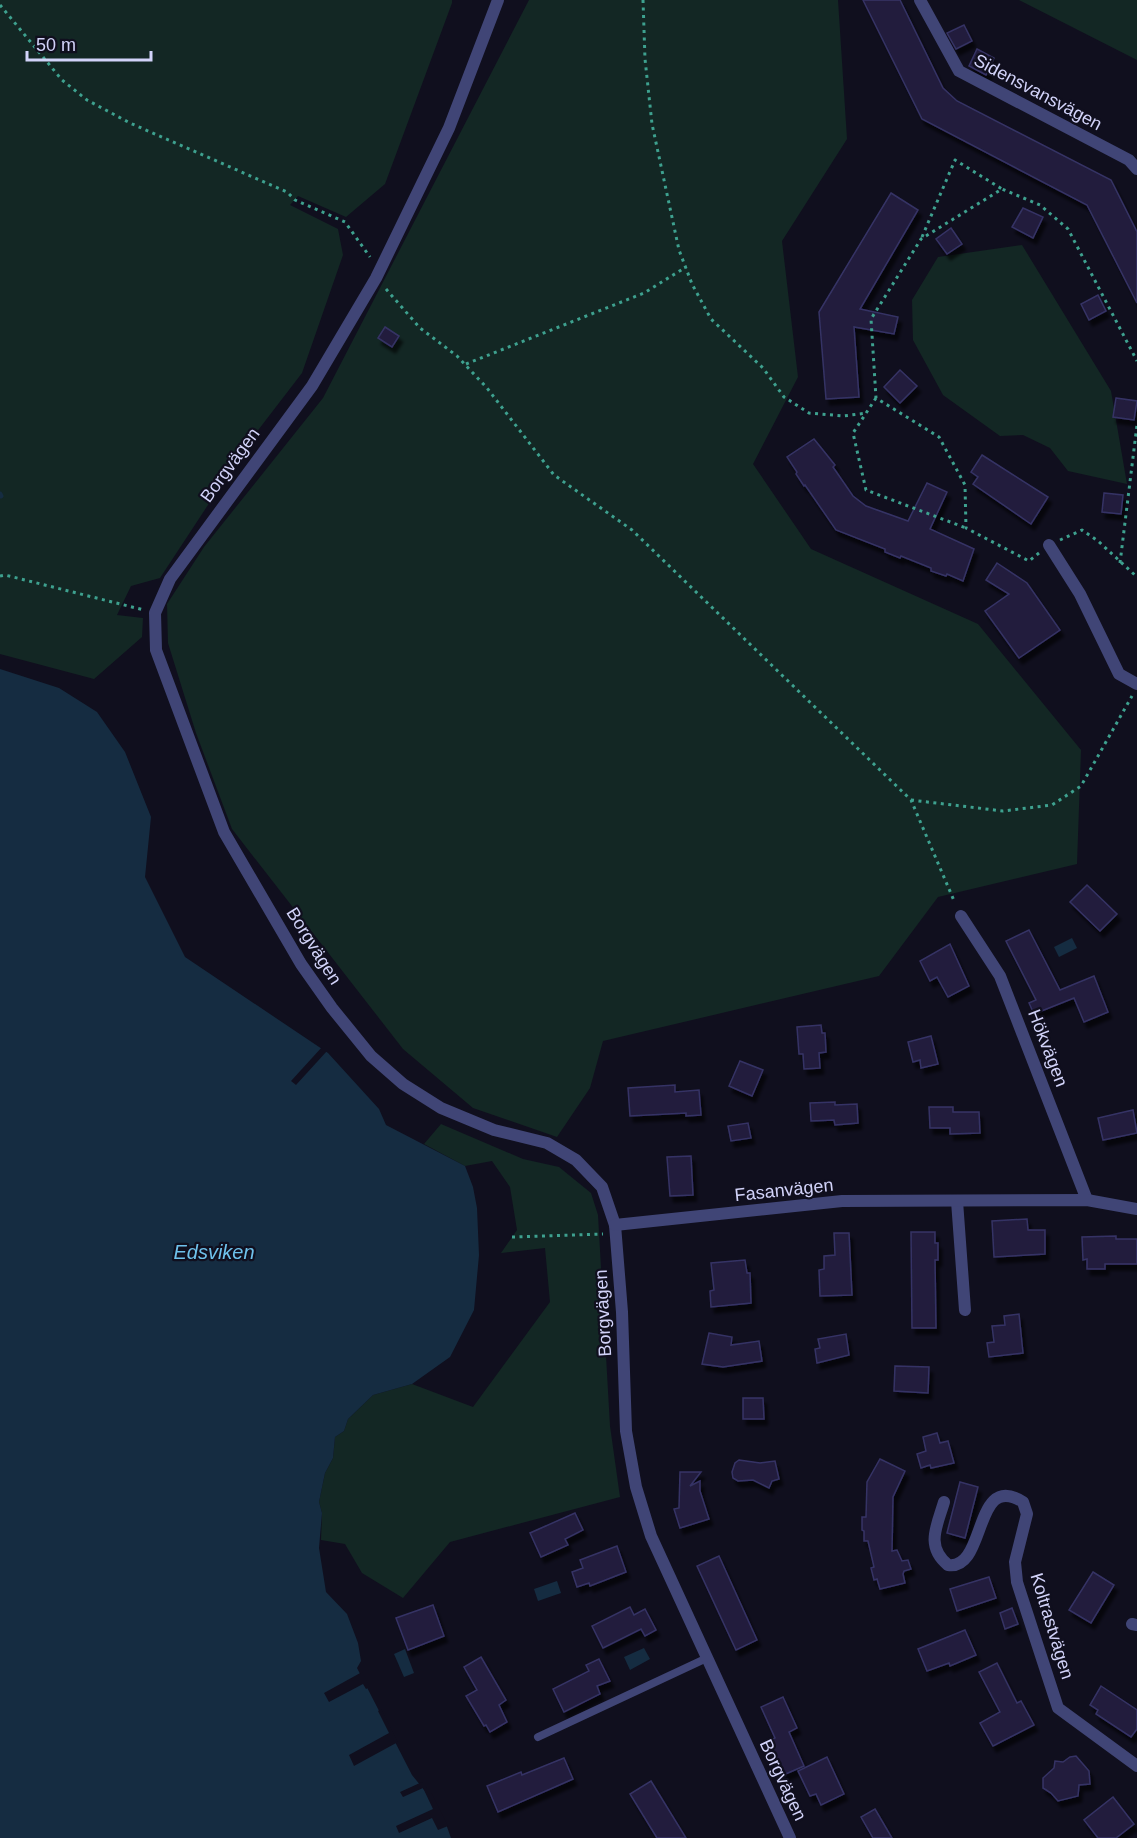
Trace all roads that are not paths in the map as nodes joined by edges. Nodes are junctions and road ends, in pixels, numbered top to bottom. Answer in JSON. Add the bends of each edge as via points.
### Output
{"nodes":[{"id":1,"x":498,"y":0,"type":"edge"},
{"id":2,"x":920,"y":0,"type":"edge"},
{"id":3,"x":1137,"y":170,"type":"edge"},
{"id":4,"x":1049,"y":545,"type":"road end"},
{"id":5,"x":1137,"y":685,"type":"edge"},
{"id":6,"x":961,"y":916,"type":"road end"},
{"id":7,"x":1087,"y":1200,"type":"junction"},
{"id":8,"x":957,"y":1201,"type":"junction"},
{"id":9,"x":1137,"y":1209,"type":"edge"},
{"id":10,"x":615,"y":1229,"type":"junction"},
{"id":11,"x":965,"y":1310,"type":"dead end"},
{"id":12,"x":944,"y":1502,"type":"dead end"},
{"id":13,"x":707,"y":1658,"type":"junction"},
{"id":14,"x":538,"y":1737,"type":"dead end"},
{"id":15,"x":1137,"y":1766,"type":"edge"},
{"id":16,"x":790,"y":1838,"type":"edge"}],
"edges":[{"from":1,"to":10,"type":"street","name":"Borgvägen","via":[[449,129],[376,278],[312,386],[170,579],[154,613],[156,650],[224,832],[301,964],[371,1056],[403,1084],[441,1108],[494,1130],[547,1143],[576,1160],[602,1187]]},
{"from":2,"to":3,"type":"street","name":"Sidensvansvägen","via":[[959,71],[1129,160]]},
{"from":4,"to":5,"type":"street","via":[[1080,594],[1119,674]]},
{"from":6,"to":7,"type":"street","name":"Hökvägen","via":[[1000,976]]},
{"from":7,"to":8,"type":"street","name":"Fasanvägen"},
{"from":7,"to":9,"type":"street","name":"Fasanvägen"},
{"from":8,"to":10,"type":"street","name":"Fasanvägen","via":[[842,1202]]},
{"from":8,"to":11,"type":"street"},
{"from":10,"to":13,"type":"street","name":"Borgvägen","via":[[626,1431],[636,1487],[651,1536]]},
{"from":12,"to":15,"type":"street","name":"Koltrastvägen","via":[[935,1550],[948,1565],[955,1566],[969,1554],[995,1498],[1013,1495],[1023,1502],[1027,1514],[1015,1562],[1017,1582],[1058,1708]]},
{"from":13,"to":14,"type":"lane"},
{"from":13,"to":16,"type":"street","name":"Borgvägen"}]}
